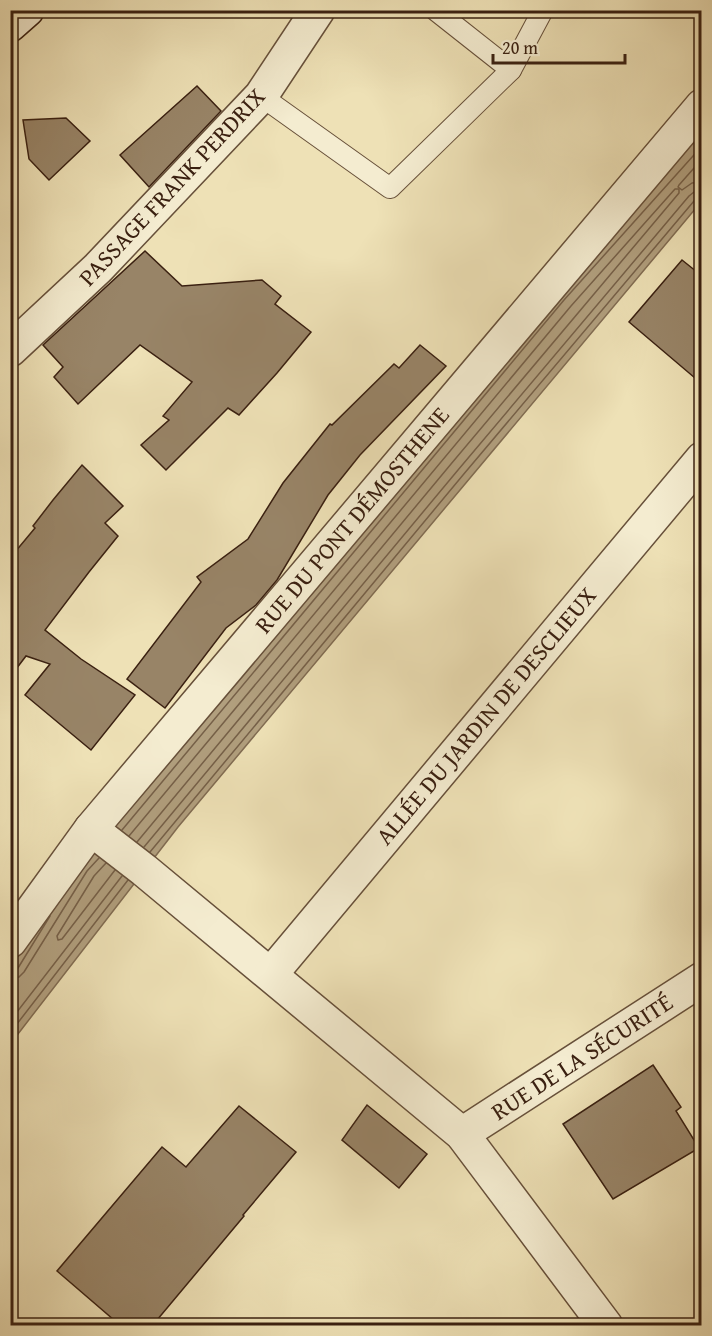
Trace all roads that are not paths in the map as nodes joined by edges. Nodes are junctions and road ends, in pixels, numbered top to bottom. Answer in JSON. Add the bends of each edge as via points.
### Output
{"nodes":[{"id":1,"x":27,"y":10,"type":"edge"},
{"id":2,"x":318,"y":10,"type":"edge"},
{"id":3,"x":435,"y":10,"type":"edge"},
{"id":4,"x":543,"y":10,"type":"edge"},
{"id":5,"x":10,"y":25,"type":"edge"},
{"id":6,"x":511,"y":70,"type":"junction"},
{"id":7,"x":261,"y":96,"type":"junction"},
{"id":8,"x":702,"y":106,"type":"edge"},
{"id":9,"x":10,"y":350,"type":"edge"},
{"id":10,"x":702,"y":459,"type":"edge"},
{"id":11,"x":91,"y":829,"type":"junction"},
{"id":12,"x":10,"y":941,"type":"edge"},
{"id":13,"x":271,"y":974,"type":"junction"},
{"id":14,"x":702,"y":979,"type":"edge"},
{"id":15,"x":462,"y":1134,"type":"junction"},
{"id":16,"x":606,"y":1326,"type":"edge"}],
"edges":[{"from":1,"to":5,"type":"street"},
{"from":2,"to":7,"type":"street","name":"PASSAGE FRANK PERDRIX"},
{"from":3,"to":6,"type":"lane"},
{"from":4,"to":6,"type":"lane"},
{"from":6,"to":7,"type":"lane","via":[[390,188]]},
{"from":7,"to":9,"type":"street","name":"PASSAGE FRANK PERDRIX","via":[[98,268]]},
{"from":8,"to":11,"type":"street","name":"RUE DU PONT DÉMOSTHENE"},
{"from":10,"to":13,"type":"street","name":"ALLÉE DU JARDIN DE DESCLIEUX"},
{"from":11,"to":12,"type":"street","name":"RUE DU PONT DÉMOSTHENE"},
{"from":11,"to":13,"type":"street"},
{"from":13,"to":15,"type":"street"},
{"from":14,"to":15,"type":"street","name":"RUE DE LA SÉCURITÉ"},
{"from":15,"to":16,"type":"street"}]}
